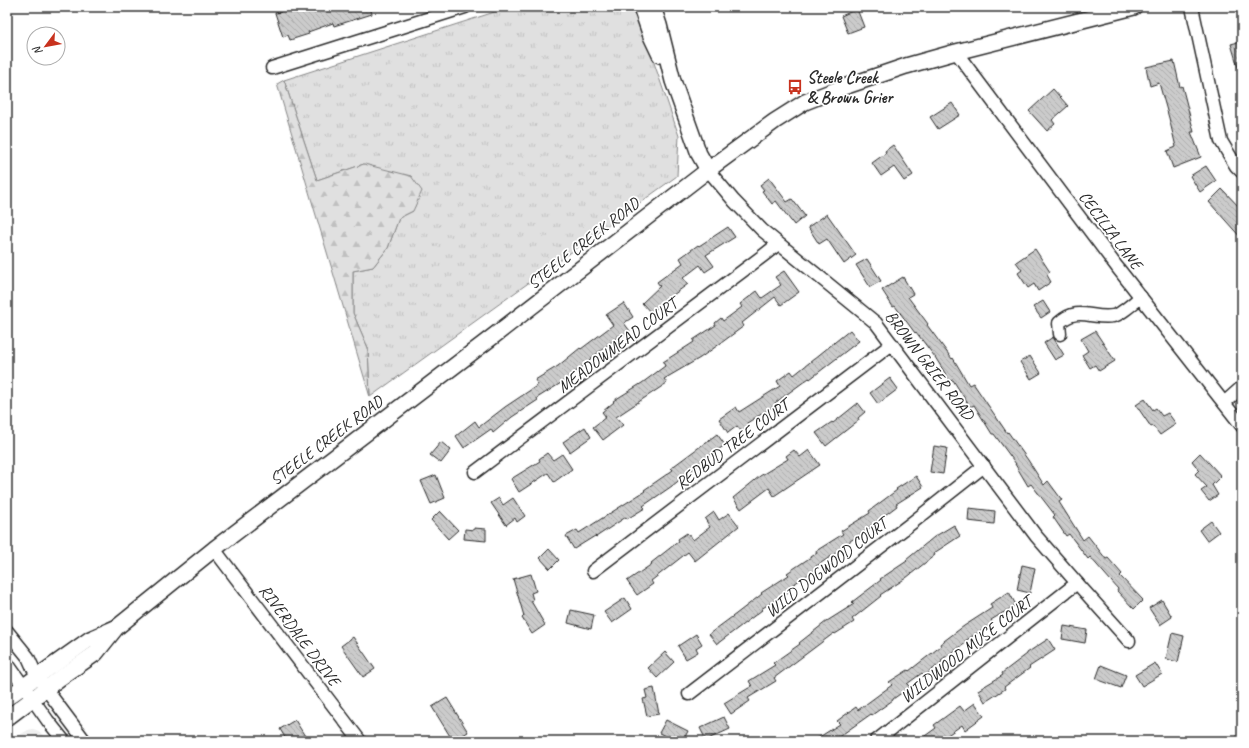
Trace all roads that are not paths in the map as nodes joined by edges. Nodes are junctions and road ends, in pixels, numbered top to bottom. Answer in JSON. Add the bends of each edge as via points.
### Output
{"nodes":[{"id":1,"x":640,"y":7,"type":"edge"},
{"id":2,"x":653,"y":7,"type":"edge"},
{"id":3,"x":1134,"y":7,"type":"edge"},
{"id":4,"x":1192,"y":7,"type":"edge"},
{"id":5,"x":459,"y":8,"type":"edge"},
{"id":6,"x":956,"y":52,"type":"junction"},
{"id":7,"x":272,"y":68,"type":"dead end"},
{"id":8,"x":674,"y":81,"type":"junction"},
{"id":9,"x":708,"y":170,"type":"junction"},
{"id":10,"x":1242,"y":172,"type":"edge"},
{"id":11,"x":778,"y":244,"type":"junction"},
{"id":12,"x":1141,"y":297,"type":"junction"},
{"id":13,"x":1060,"y":334,"type":"dead end"},
{"id":14,"x":892,"y":344,"type":"junction"},
{"id":15,"x":1242,"y":387,"type":"edge"},
{"id":16,"x":1224,"y":403,"type":"junction"},
{"id":17,"x":1242,"y":426,"type":"edge"},
{"id":18,"x":984,"y":466,"type":"junction"},
{"id":19,"x":475,"y":472,"type":"dead end"},
{"id":20,"x":214,"y":549,"type":"junction"},
{"id":21,"x":593,"y":571,"type":"dead end"},
{"id":22,"x":1077,"y":583,"type":"junction"},
{"id":23,"x":7,"y":631,"type":"edge"},
{"id":24,"x":1129,"y":641,"type":"dead end"},
{"id":25,"x":7,"y":663,"type":"edge"},
{"id":26,"x":41,"y":683,"type":"junction"},
{"id":27,"x":28,"y":693,"type":"junction"},
{"id":28,"x":689,"y":694,"type":"dead end"},
{"id":29,"x":7,"y":698,"type":"edge"},
{"id":30,"x":7,"y":718,"type":"edge"},
{"id":31,"x":64,"y":741,"type":"edge"},
{"id":32,"x":85,"y":741,"type":"edge"},
{"id":33,"x":360,"y":741,"type":"edge"},
{"id":34,"x":876,"y":741,"type":"edge"}],
"edges":[{"from":1,"to":8,"type":"main road","name":"BROWN GRIER ROAD","via":[[651,36]]},
{"from":2,"to":8,"type":"main road","name":"BROWN GRIER ROAD"},
{"from":3,"to":6,"type":"main road","name":"STEELE CREEK ROAD"},
{"from":4,"to":10,"type":"street","via":[[1221,141]]},
{"from":5,"to":7,"type":"street"},
{"from":6,"to":9,"type":"main road","name":"STEELE CREEK ROAD","via":[[805,102],[757,133]]},
{"from":6,"to":12,"type":"street","name":"CECILIA LANE"},
{"from":8,"to":9,"type":"main road","name":"BROWN GRIER ROAD","via":[[699,154]]},
{"from":9,"to":11,"type":"street","name":"BROWN GRIER ROAD","via":[[751,219]]},
{"from":9,"to":20,"type":"main road","name":"STEELE CREEK ROAD"},
{"from":11,"to":14,"type":"street","name":"BROWN GRIER ROAD","via":[[876,323]]},
{"from":11,"to":19,"type":"street","name":"MEADOWMEAD COURT"},
{"from":12,"to":13,"type":"street","via":[[1114,316],[1082,313],[1071,315],[1059,323]]},
{"from":12,"to":16,"type":"street","name":"CECILIA LANE"},
{"from":14,"to":18,"type":"street","name":"BROWN GRIER ROAD"},
{"from":14,"to":21,"type":"street","name":"REDBUD TREE COURT"},
{"from":15,"to":16,"type":"street"},
{"from":16,"to":17,"type":"street","name":"CECILIA LANE"},
{"from":18,"to":22,"type":"street","name":"BROWN GRIER ROAD","via":[[1036,536]]},
{"from":18,"to":28,"type":"street","name":"WILD DOGWOOD COURT"},
{"from":20,"to":26,"type":"main road","name":"STEELE CREEK ROAD","via":[[116,628],[96,653]]},
{"from":20,"to":33,"type":"street","name":"RIVERDALE DRIVE"},
{"from":22,"to":24,"type":"street","name":"BROWN GRIER ROAD"},
{"from":22,"to":34,"type":"street","name":"WILDWOOD MUSE COURT"},
{"from":23,"to":26,"type":"street","via":[[28,656]]},
{"from":25,"to":27,"type":"street"},
{"from":26,"to":27,"type":"main road","name":"STEELE CREEK ROAD"},
{"from":26,"to":32,"type":"street"},
{"from":27,"to":29,"type":"main road","name":"STEELE CREEK ROAD"},
{"from":27,"to":30,"type":"main road","name":"STEELE CREEK ROAD"},
{"from":27,"to":31,"type":"street"}]}
